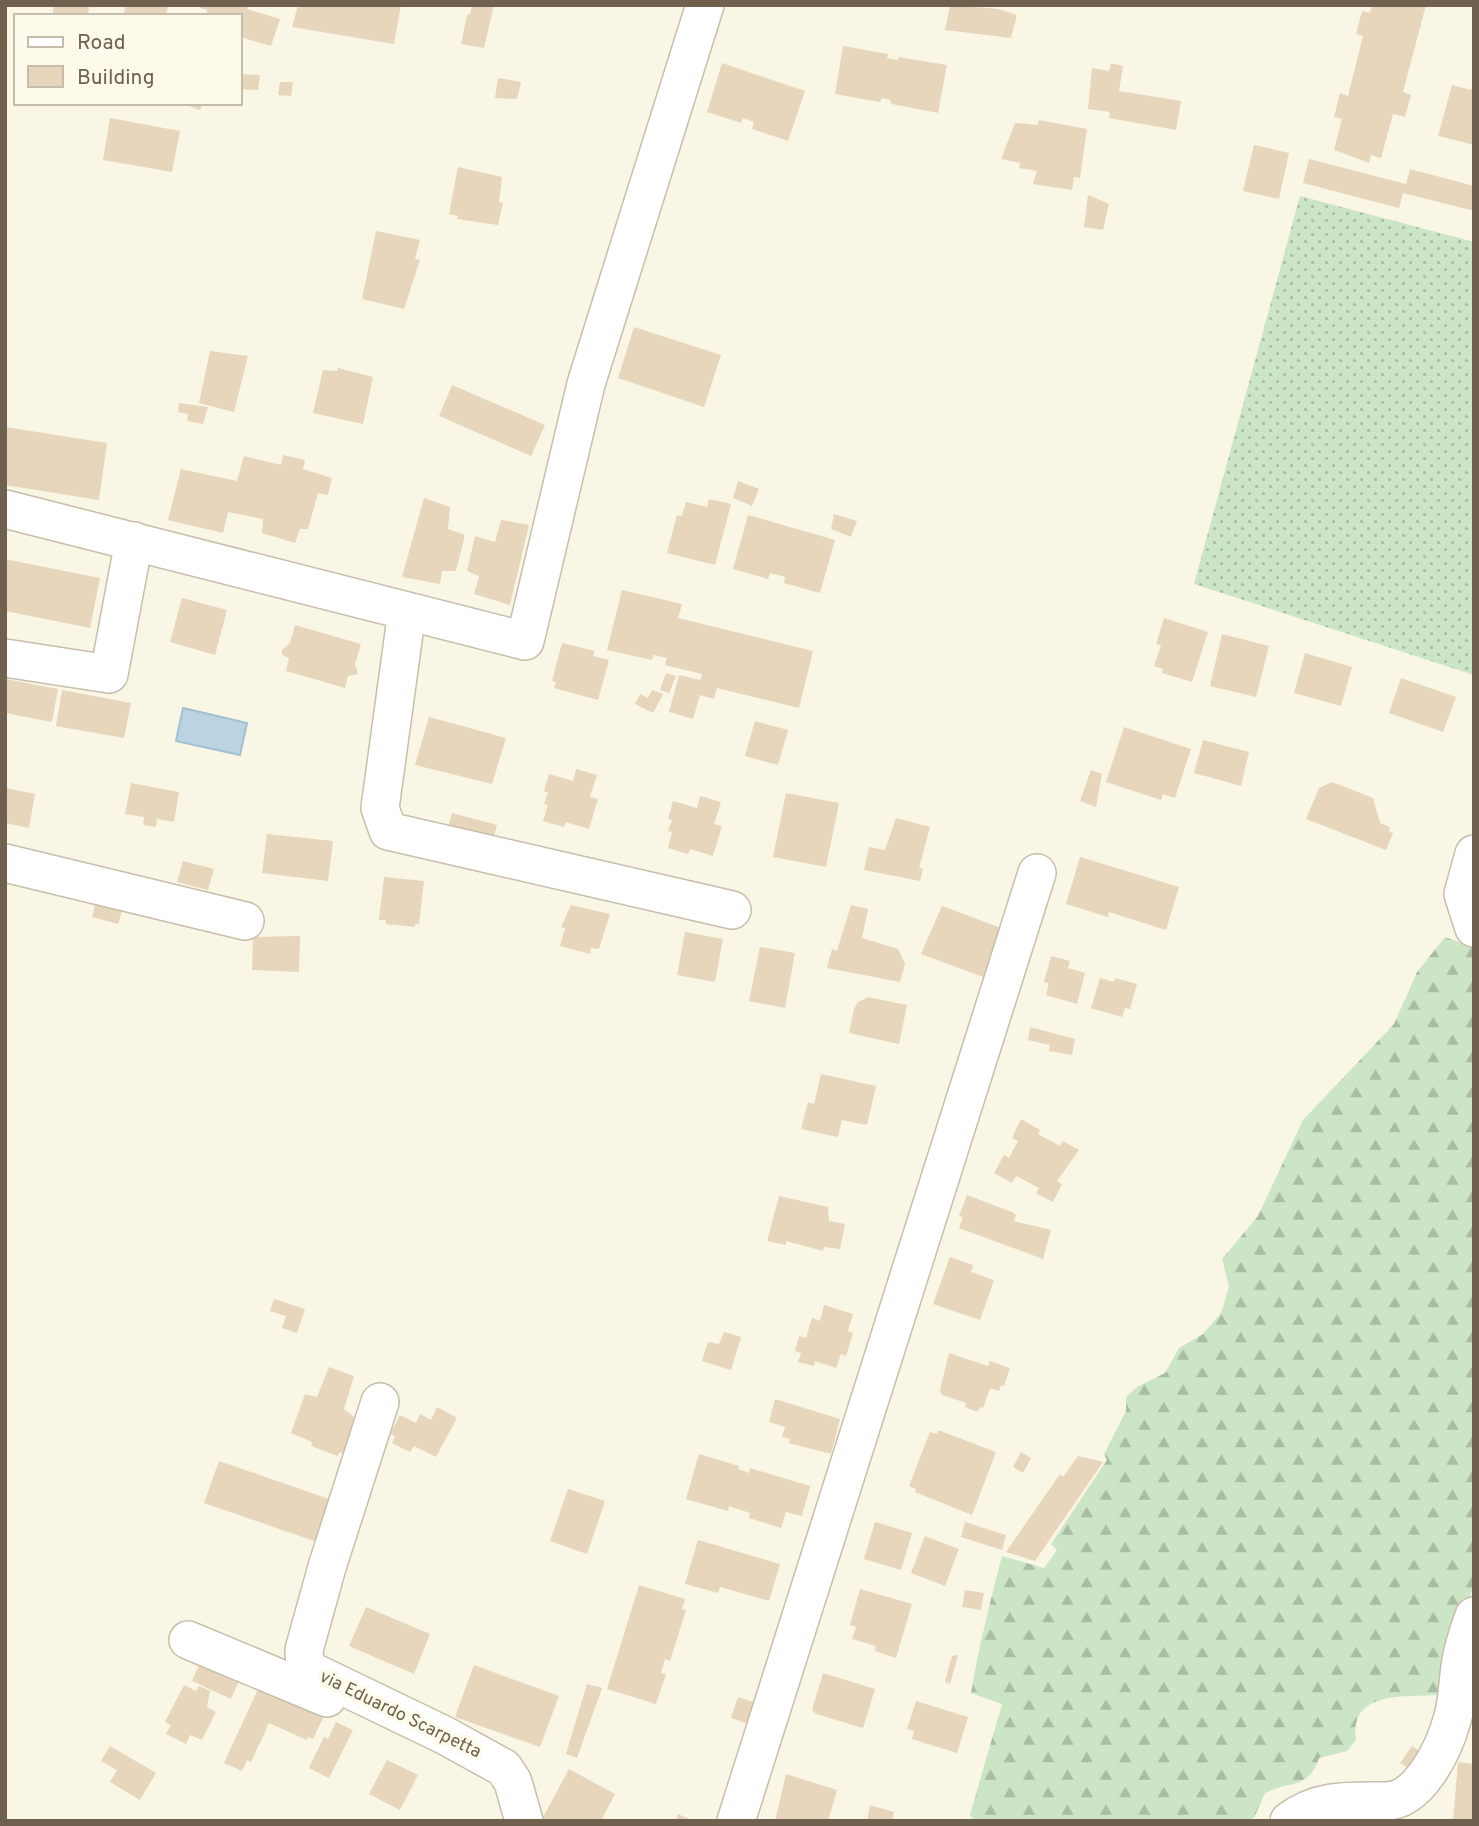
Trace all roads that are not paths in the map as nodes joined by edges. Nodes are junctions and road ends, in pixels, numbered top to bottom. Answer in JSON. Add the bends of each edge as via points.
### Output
{"nodes":[{"id":1,"x":705,"y":5,"type":"edge"},
{"id":2,"x":5,"y":509,"type":"edge"},
{"id":3,"x":134,"y":541,"type":"junction"},
{"id":4,"x":407,"y":611,"type":"junction"},
{"id":5,"x":5,"y":658,"type":"edge"},
{"id":6,"x":1474,"y":854,"type":"edge"},
{"id":7,"x":5,"y":863,"type":"edge"},
{"id":8,"x":1037,"y":873,"type":"dead end"},
{"id":9,"x":732,"y":910,"type":"dead end"},
{"id":10,"x":245,"y":921,"type":"dead end"},
{"id":11,"x":1474,"y":928,"type":"edge"},
{"id":12,"x":380,"y":1402,"type":"dead end"},
{"id":13,"x":1474,"y":1616,"type":"edge"},
{"id":14,"x":188,"y":1640,"type":"dead end"},
{"id":15,"x":522,"y":1810,"type":"edge"},
{"id":16,"x":736,"y":1821,"type":"edge"},
{"id":17,"x":1289,"y":1821,"type":"edge"}],
"edges":[{"from":1,"to":4,"type":"street","via":[[586,384],[525,641]]},
{"from":2,"to":3,"type":"street"},
{"from":3,"to":4,"type":"street"},
{"from":3,"to":5,"type":"street","via":[[108,674]]},
{"from":4,"to":9,"type":"street","via":[[380,808],[388,831]]},
{"from":6,"to":11,"type":"street","via":[[1462,894]]},
{"from":7,"to":10,"type":"street"},
{"from":8,"to":16,"type":"street"},
{"from":12,"to":15,"type":"street","name":"via Eduardo Scarpetta","via":[[327,1567],[304,1650],[305,1668],[504,1768]]},
{"from":13,"to":17,"type":"street","via":[[1462,1653],[1453,1718],[1444,1744],[1415,1788],[1398,1801],[1333,1801]]},
{"from":14,"to":15,"type":"street","via":[[439,1750]]}]}
